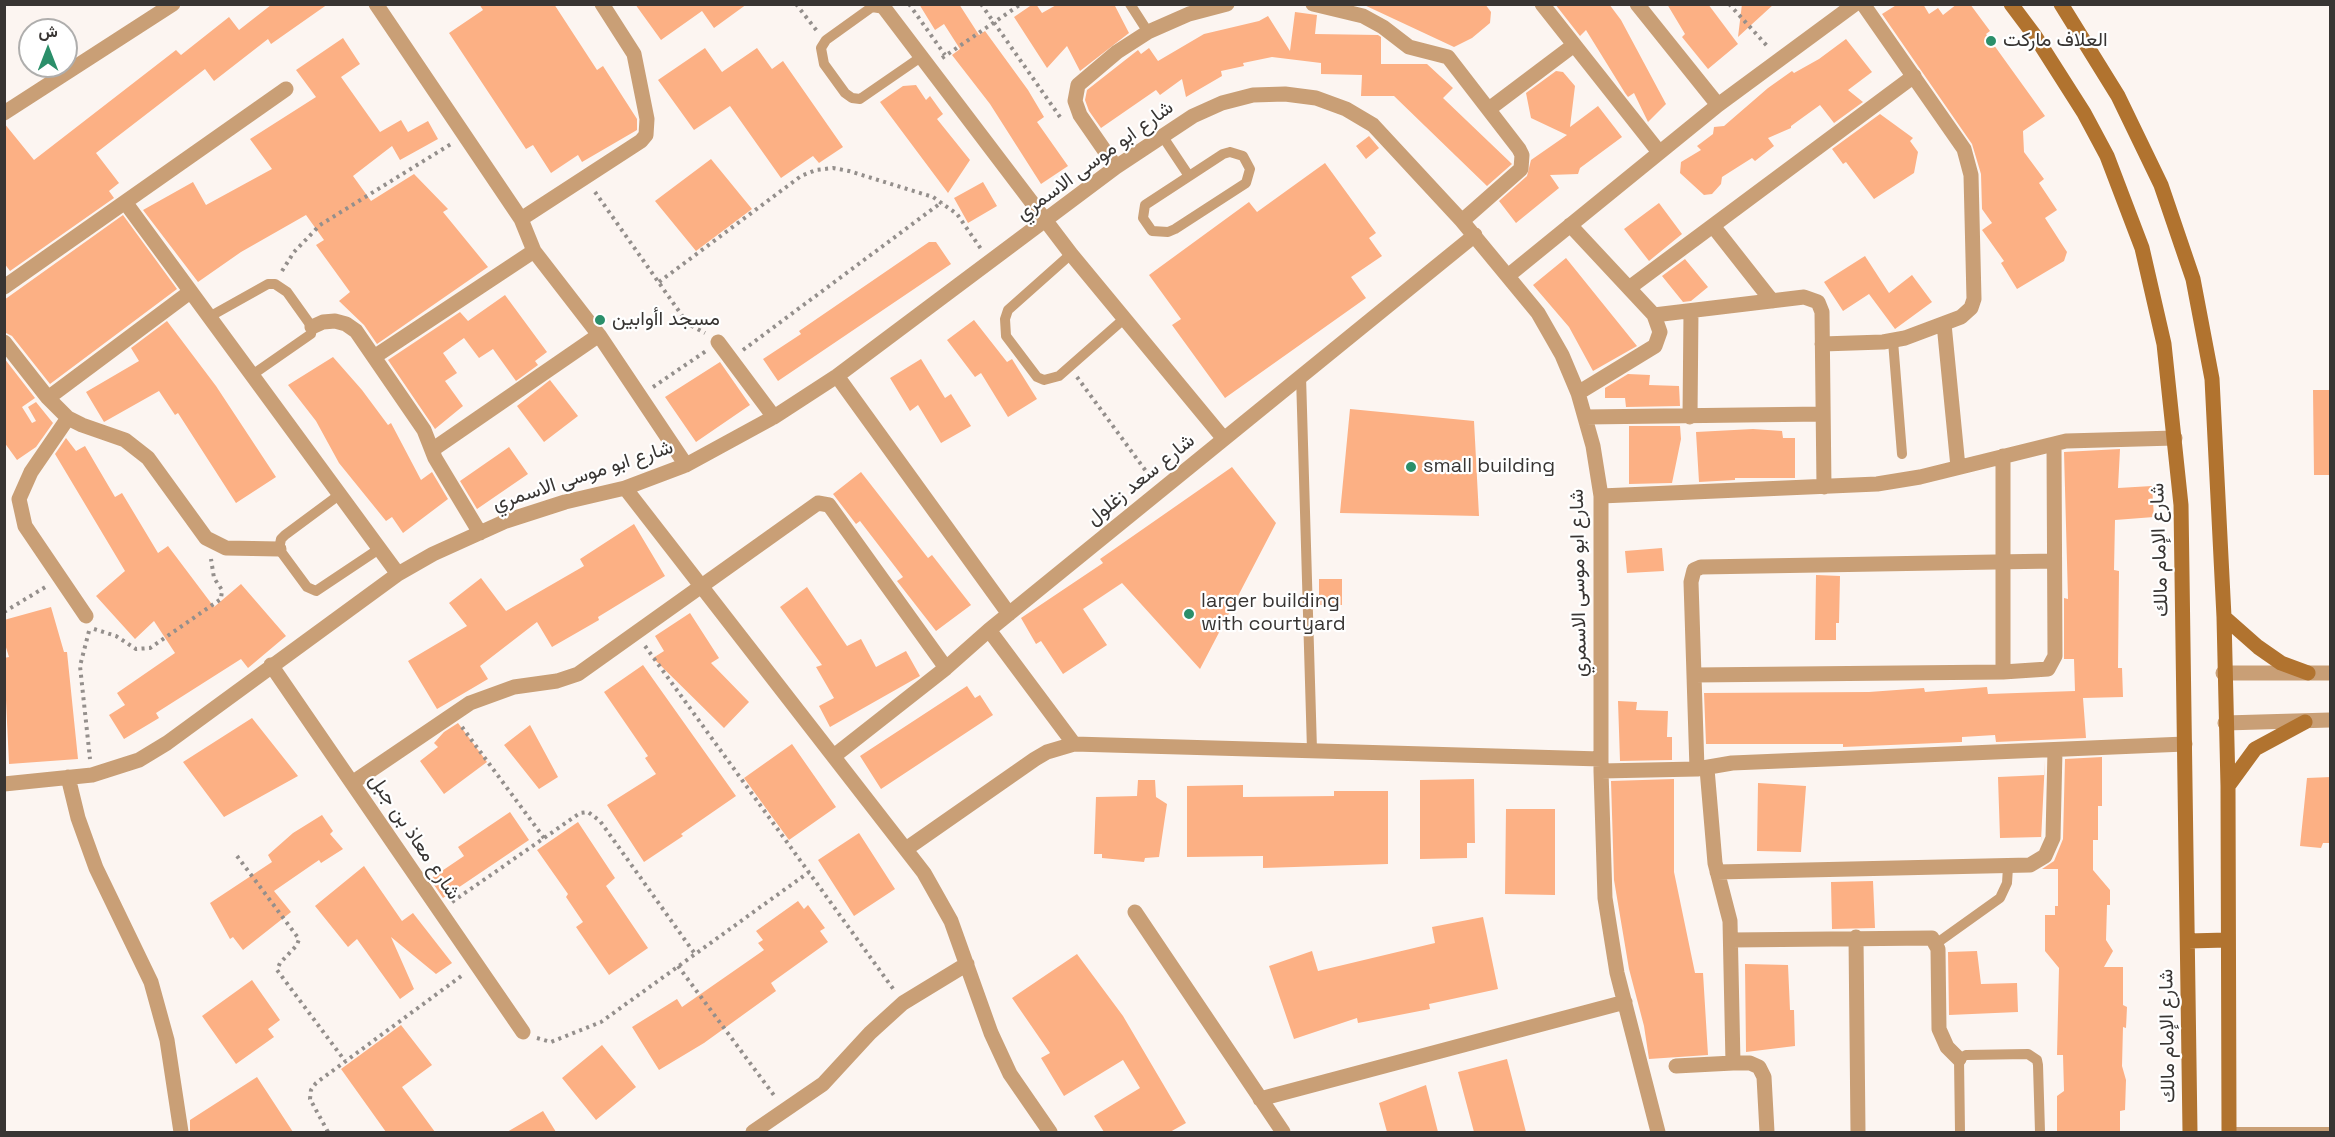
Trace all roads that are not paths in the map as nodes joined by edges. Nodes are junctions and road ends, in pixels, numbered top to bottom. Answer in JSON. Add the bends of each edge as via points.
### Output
{"nodes":[{"id":1,"x":173,"y":4,"type":"edge"},
{"id":2,"x":376,"y":4,"type":"edge"},
{"id":3,"x":602,"y":4,"type":"edge"},
{"id":4,"x":1130,"y":4,"type":"edge"},
{"id":5,"x":1227,"y":4,"type":"edge"},
{"id":6,"x":1313,"y":4,"type":"edge"},
{"id":7,"x":1542,"y":4,"type":"edge"},
{"id":8,"x":1637,"y":4,"type":"edge"},
{"id":9,"x":1855,"y":4,"type":"edge"},
{"id":10,"x":1863,"y":4,"type":"edge"},
{"id":11,"x":2011,"y":4,"type":"edge"},
{"id":12,"x":2061,"y":4,"type":"edge"},
{"id":13,"x":885,"y":9,"type":"joint"},
{"id":14,"x":1188,"y":9,"type":"edge"},
{"id":15,"x":1148,"y":32,"type":"junction"},
{"id":16,"x":1574,"y":45,"type":"junction"},
{"id":17,"x":925,"y":62,"type":"junction"},
{"id":18,"x":1914,"y":76,"type":"junction"},
{"id":19,"x":286,"y":89,"type":"dead end"},
{"id":20,"x":1718,"y":105,"type":"junction"},
{"id":21,"x":1489,"y":109,"type":"junction"},
{"id":22,"x":4,"y":113,"type":"edge"},
{"id":23,"x":1163,"y":137,"type":"junction"},
{"id":24,"x":1659,"y":152,"type":"junction"},
{"id":25,"x":1116,"y":167,"type":"junction"},
{"id":26,"x":1189,"y":176,"type":"junction"},
{"id":27,"x":125,"y":202,"type":"junction"},
{"id":28,"x":521,"y":219,"type":"junction"},
{"id":29,"x":1046,"y":221,"type":"junction"},
{"id":30,"x":1462,"y":221,"type":"junction"},
{"id":31,"x":1570,"y":225,"type":"junction"},
{"id":32,"x":1713,"y":226,"type":"junction"},
{"id":33,"x":1475,"y":235,"type":"junction"},
{"id":34,"x":534,"y":250,"type":"junction"},
{"id":35,"x":1071,"y":254,"type":"junction"},
{"id":36,"x":1509,"y":275,"type":"junction"},
{"id":37,"x":4,"y":287,"type":"edge"},
{"id":38,"x":1629,"y":288,"type":"junction"},
{"id":39,"x":190,"y":292,"type":"junction"},
{"id":40,"x":1773,"y":301,"type":"junction"},
{"id":41,"x":1691,"y":311,"type":"junction"},
{"id":42,"x":1654,"y":315,"type":"junction"},
{"id":43,"x":209,"y":317,"type":"junction"},
{"id":44,"x":1125,"y":318,"type":"junction"},
{"id":45,"x":1944,"y":324,"type":"junction"},
{"id":46,"x":312,"y":327,"type":"junction"},
{"id":47,"x":599,"y":335,"type":"junction"},
{"id":48,"x":1893,"y":341,"type":"junction"},
{"id":49,"x":4,"y":342,"type":"edge"},
{"id":50,"x":718,"y":342,"type":"road end"},
{"id":51,"x":1822,"y":344,"type":"junction"},
{"id":52,"x":374,"y":357,"type":"junction"},
{"id":53,"x":252,"y":375,"type":"junction"},
{"id":54,"x":837,"y":376,"type":"junction"},
{"id":55,"x":1301,"y":376,"type":"junction"},
{"id":56,"x":1578,"y":393,"type":"junction"},
{"id":57,"x":48,"y":398,"type":"junction"},
{"id":58,"x":1823,"y":414,"type":"junction"},
{"id":59,"x":774,"y":417,"type":"junction"},
{"id":60,"x":1585,"y":417,"type":"junction"},
{"id":61,"x":1690,"y":417,"type":"junction"},
{"id":62,"x":68,"y":418,"type":"junction"},
{"id":63,"x":2175,"y":438,"type":"junction"},
{"id":64,"x":1224,"y":439,"type":"junction"},
{"id":65,"x":2054,"y":444,"type":"junction"},
{"id":66,"x":432,"y":450,"type":"junction"},
{"id":67,"x":1902,"y":454,"type":"dead end"},
{"id":68,"x":2003,"y":456,"type":"junction"},
{"id":69,"x":686,"y":465,"type":"junction"},
{"id":70,"x":1958,"y":467,"type":"junction"},
{"id":71,"x":1824,"y":487,"type":"junction"},
{"id":72,"x":625,"y":488,"type":"junction"},
{"id":73,"x":339,"y":495,"type":"junction"},
{"id":74,"x":1601,"y":496,"type":"junction"},
{"id":75,"x":480,"y":533,"type":"junction"},
{"id":76,"x":279,"y":549,"type":"junction"},
{"id":77,"x":379,"y":549,"type":"junction"},
{"id":78,"x":2054,"y":561,"type":"junction"},
{"id":79,"x":2003,"y":562,"type":"junction"},
{"id":80,"x":398,"y":574,"type":"junction"},
{"id":81,"x":702,"y":587,"type":"junction"},
{"id":82,"x":1009,"y":614,"type":"junction"},
{"id":83,"x":2224,"y":617,"type":"junction"},
{"id":84,"x":88,"y":622,"type":"road end"},
{"id":85,"x":989,"y":630,"type":"junction"},
{"id":86,"x":271,"y":665,"type":"junction"},
{"id":87,"x":946,"y":668,"type":"junction"},
{"id":88,"x":2004,"y":672,"type":"junction"},
{"id":89,"x":2223,"y":673,"type":"junction"},
{"id":90,"x":2308,"y":673,"type":"junction"},
{"id":91,"x":2331,"y":673,"type":"edge"},
{"id":92,"x":1694,"y":675,"type":"junction"},
{"id":93,"x":2331,"y":720,"type":"edge"},
{"id":94,"x":2305,"y":722,"type":"junction"},
{"id":95,"x":2224,"y":723,"type":"junction"},
{"id":96,"x":1074,"y":744,"type":"junction"},
{"id":97,"x":2186,"y":744,"type":"junction"},
{"id":98,"x":1312,"y":750,"type":"junction"},
{"id":99,"x":2055,"y":750,"type":"junction"},
{"id":100,"x":834,"y":756,"type":"junction"},
{"id":101,"x":1601,"y":765,"type":"junction"},
{"id":102,"x":1702,"y":769,"type":"junction"},
{"id":103,"x":68,"y":777,"type":"junction"},
{"id":104,"x":352,"y":783,"type":"junction"},
{"id":105,"x":4,"y":784,"type":"edge"},
{"id":106,"x":2228,"y":786,"type":"junction"},
{"id":107,"x":906,"y":849,"type":"junction"},
{"id":108,"x":2008,"y":867,"type":"junction"},
{"id":109,"x":1717,"y":872,"type":"junction"},
{"id":110,"x":1135,"y":912,"type":"dead end"},
{"id":111,"x":1856,"y":937,"type":"junction"},
{"id":112,"x":1731,"y":940,"type":"junction"},
{"id":113,"x":2227,"y":940,"type":"junction"},
{"id":114,"x":2188,"y":941,"type":"junction"},
{"id":115,"x":1937,"y":943,"type":"junction"},
{"id":116,"x":967,"y":964,"type":"junction"},
{"id":117,"x":1625,"y":1002,"type":"junction"},
{"id":118,"x":523,"y":1032,"type":"road end"},
{"id":119,"x":1959,"y":1059,"type":"junction"},
{"id":120,"x":1733,"y":1063,"type":"junction"},
{"id":121,"x":1676,"y":1066,"type":"dead end"},
{"id":122,"x":1260,"y":1099,"type":"junction"},
{"id":123,"x":182,"y":1132,"type":"edge"},
{"id":124,"x":753,"y":1132,"type":"edge"},
{"id":125,"x":1050,"y":1132,"type":"edge"},
{"id":126,"x":1282,"y":1132,"type":"edge"},
{"id":127,"x":1658,"y":1132,"type":"edge"},
{"id":128,"x":1767,"y":1132,"type":"edge"},
{"id":129,"x":1858,"y":1132,"type":"edge"},
{"id":130,"x":1960,"y":1132,"type":"edge"},
{"id":131,"x":2040,"y":1132,"type":"edge"},
{"id":132,"x":2190,"y":1132,"type":"edge"},
{"id":133,"x":2229,"y":1132,"type":"edge"},
{"id":134,"x":2331,"y":1132,"type":"edge"}],
"edges":[{"from":1,"to":22,"type":"street"},
{"from":2,"to":28,"type":"street"},
{"from":3,"to":28,"type":"street","via":[[634,54],[648,127],[641,141]]},
{"from":4,"to":15,"type":"lane"},
{"from":5,"to":14,"type":"street"},
{"from":6,"to":21,"type":"street","via":[[1363,16],[1409,47],[1448,57]]},
{"from":7,"to":16,"type":"street"},
{"from":8,"to":20,"type":"street"},
{"from":9,"to":20,"type":"street"},
{"from":10,"to":18,"type":"street"},
{"from":11,"to":63,"type":"street","name":"شارع الإمام مالك","via":[[2084,112],[2126,202],[2155,296]]},
{"from":12,"to":83,"type":"street","via":[[2141,140],[2162,185],[2193,279],[2212,379]]},
{"from":13,"to":17,"type":"street"},
{"from":13,"to":17,"type":"lane","via":[[873,7],[825,40],[820,56],[824,64],[852,98],[860,99]]},
{"from":14,"to":15,"type":"street"},
{"from":15,"to":25,"type":"street","via":[[1117,52],[1078,86],[1075,101],[1080,115]]},
{"from":16,"to":21,"type":"street"},
{"from":16,"to":24,"type":"street"},
{"from":17,"to":29,"type":"street"},
{"from":18,"to":32,"type":"street"},
{"from":18,"to":45,"type":"street","via":[[1960,141],[1971,175],[1974,299],[1966,314]]},
{"from":19,"to":27,"type":"street"},
{"from":20,"to":24,"type":"street"},
{"from":21,"to":30,"type":"street","via":[[1519,149],[1523,162],[1516,174]]},
{"from":23,"to":25,"type":"street","name":"شارع ابو موسى الاسمري"},
{"from":23,"to":26,"type":"lane"},
{"from":23,"to":30,"type":"street","name":"شارع ابو موسى الاسمري","via":[[1193,116],[1222,103],[1285,94],[1316,98],[1373,125]]},
{"from":24,"to":31,"type":"street"},
{"from":25,"to":29,"type":"street","name":"شارع ابو موسى الاسمري"},
{"from":26,"to":26,"type":"lane","via":[[1230,152],[1243,156],[1250,169],[1246,183],[1222,200],[1175,229],[1152,231],[1143,218],[1145,205]]},
{"from":27,"to":37,"type":"street"},
{"from":27,"to":39,"type":"street"},
{"from":28,"to":34,"type":"street"},
{"from":29,"to":35,"type":"street"},
{"from":29,"to":54,"type":"street","name":"شارع ابو موسى الاسمري"},
{"from":30,"to":33,"type":"street","name":"شارع ابو موسى الاسمري"},
{"from":31,"to":36,"type":"street"},
{"from":31,"to":38,"type":"street"},
{"from":32,"to":38,"type":"street"},
{"from":32,"to":40,"type":"street"},
{"from":33,"to":36,"type":"street","name":"شارع ابو موسى الاسمري"},
{"from":33,"to":55,"type":"street","name":"شارع سعد زغلول"},
{"from":34,"to":47,"type":"street"},
{"from":34,"to":52,"type":"street"},
{"from":35,"to":44,"type":"street"},
{"from":35,"to":44,"type":"lane","via":[[1008,310],[1006,336],[1037,377],[1052,380]]},
{"from":36,"to":56,"type":"street","name":"شارع ابو موسى الاسمري","via":[[1538,313]]},
{"from":38,"to":42,"type":"street"},
{"from":39,"to":43,"type":"street"},
{"from":39,"to":57,"type":"street"},
{"from":40,"to":41,"type":"street"},
{"from":40,"to":51,"type":"street","via":[[1809,297],[1818,302],[1822,312]]},
{"from":41,"to":42,"type":"street"},
{"from":41,"to":61,"type":"street"},
{"from":42,"to":56,"type":"street","via":[[1660,332],[1655,346]]},
{"from":43,"to":46,"type":"lane","via":[[268,284],[275,284],[287,292]]},
{"from":43,"to":53,"type":"street"},
{"from":44,"to":64,"type":"street"},
{"from":45,"to":48,"type":"street"},
{"from":45,"to":70,"type":"street"},
{"from":46,"to":52,"type":"street","via":[[323,322],[346,324],[356,331]]},
{"from":46,"to":53,"type":"lane","via":[[309,336]]},
{"from":47,"to":66,"type":"street"},
{"from":47,"to":69,"type":"street"},
{"from":48,"to":51,"type":"street"},
{"from":48,"to":67,"type":"lane"},
{"from":49,"to":57,"type":"street"},
{"from":50,"to":59,"type":"street"},
{"from":51,"to":58,"type":"street"},
{"from":52,"to":66,"type":"street","via":[[424,430]]},
{"from":53,"to":73,"type":"street"},
{"from":54,"to":59,"type":"street","name":"شارع ابو موسى الاسمري"},
{"from":54,"to":82,"type":"street"},
{"from":55,"to":64,"type":"street","name":"شارع سعد زغلول"},
{"from":55,"to":98,"type":"lane"},
{"from":56,"to":60,"type":"street","name":"شارع ابو موسى الاسمري"},
{"from":57,"to":62,"type":"street"},
{"from":58,"to":61,"type":"street"},
{"from":58,"to":71,"type":"street"},
{"from":59,"to":69,"type":"street","name":"شارع ابو موسى الاسمري"},
{"from":60,"to":61,"type":"street"},
{"from":60,"to":74,"type":"street","name":"شارع ابو موسى الاسمري"},
{"from":62,"to":76,"type":"street","via":[[137,448],[206,538],[238,550]]},
{"from":62,"to":84,"type":"street","via":[[31,472],[19,499],[25,526]]},
{"from":63,"to":65,"type":"street"},
{"from":63,"to":97,"type":"street","name":"شارع الإمام مالك","via":[[2181,505]]},
{"from":64,"to":82,"type":"street","name":"شارع سعد زغلول"},
{"from":65,"to":68,"type":"street"},
{"from":65,"to":78,"type":"street"},
{"from":66,"to":75,"type":"street"},
{"from":68,"to":70,"type":"street"},
{"from":68,"to":79,"type":"street"},
{"from":69,"to":72,"type":"street","name":"شارع ابو موسى الاسمري"},
{"from":70,"to":71,"type":"street","via":[[1899,481]]},
{"from":71,"to":74,"type":"street"},
{"from":72,"to":75,"type":"street","name":"شارع ابو موسى الاسمري","via":[[565,501]]},
{"from":72,"to":81,"type":"street"},
{"from":73,"to":76,"type":"lane","via":[[285,535]]},
{"from":73,"to":77,"type":"street"},
{"from":74,"to":101,"type":"street","name":"شارع ابو موسى الاسمري"},
{"from":75,"to":80,"type":"street","name":"شارع ابو موسى الاسمري"},
{"from":76,"to":77,"type":"lane","via":[[307,587],[316,591]]},
{"from":77,"to":80,"type":"street"},
{"from":78,"to":79,"type":"street"},
{"from":78,"to":88,"type":"street","via":[[2054,661],[2043,671]]},
{"from":79,"to":88,"type":"street"},
{"from":79,"to":92,"type":"street","via":[[1701,567],[1691,575]]},
{"from":80,"to":86,"type":"street","name":"شارع ابو موسى الاسمري"},
{"from":81,"to":87,"type":"street","via":[[814,504],[826,503]]},
{"from":81,"to":100,"type":"street"},
{"from":81,"to":104,"type":"street","via":[[578,674],[491,694],[453,714]]},
{"from":82,"to":85,"type":"street","name":"شارع سعد زغلول"},
{"from":83,"to":89,"type":"street"},
{"from":83,"to":90,"type":"street","via":[[2282,663]]},
{"from":85,"to":87,"type":"street","name":"شارع سعد زغلول"},
{"from":85,"to":96,"type":"street"},
{"from":86,"to":103,"type":"street","name":"شارع ابو موسى الاسمري","via":[[139,760]]},
{"from":86,"to":104,"type":"street","name":"شارع معاذ بن جبل"},
{"from":87,"to":100,"type":"street","name":"شارع سعد زغلول"},
{"from":88,"to":92,"type":"street"},
{"from":89,"to":90,"type":"street"},
{"from":89,"to":95,"type":"street"},
{"from":90,"to":91,"type":"street"},
{"from":92,"to":102,"type":"street"},
{"from":93,"to":94,"type":"street"},
{"from":94,"to":95,"type":"street"},
{"from":94,"to":106,"type":"street","via":[[2255,749]]},
{"from":95,"to":106,"type":"street"},
{"from":96,"to":98,"type":"street"},
{"from":96,"to":107,"type":"street","via":[[1035,759]]},
{"from":97,"to":99,"type":"street"},
{"from":97,"to":114,"type":"street","name":"شارع الإمام مالك"},
{"from":98,"to":101,"type":"street"},
{"from":99,"to":102,"type":"street","via":[[1732,763]]},
{"from":99,"to":108,"type":"street","via":[[2052,844],[2038,861]]},
{"from":100,"to":107,"type":"street"},
{"from":101,"to":102,"type":"street"},
{"from":101,"to":117,"type":"street","name":"شارع ابو موسى الاسمري","via":[[1605,898]]},
{"from":102,"to":109,"type":"street"},
{"from":103,"to":105,"type":"street","name":"شارع ابو موسى الاسمري"},
{"from":103,"to":123,"type":"street","via":[[96,868],[151,982]]},
{"from":104,"to":118,"type":"street","name":"شارع معاذ بن جبل"},
{"from":106,"to":113,"type":"street"},
{"from":107,"to":116,"type":"street","via":[[938,895]]},
{"from":108,"to":109,"type":"street"},
{"from":108,"to":115,"type":"lane","via":[[2007,884],[2000,898]]},
{"from":109,"to":112,"type":"street"},
{"from":110,"to":122,"type":"street"},
{"from":111,"to":112,"type":"street"},
{"from":111,"to":115,"type":"street","via":[[1922,937]]},
{"from":111,"to":129,"type":"street"},
{"from":112,"to":120,"type":"street"},
{"from":113,"to":114,"type":"street"},
{"from":113,"to":133,"type":"street"},
{"from":114,"to":132,"type":"street","name":"شارع الإمام مالك"},
{"from":115,"to":119,"type":"street","via":[[1939,1029],[1947,1047]]},
{"from":116,"to":124,"type":"street","via":[[903,1002],[831,1076]]},
{"from":116,"to":125,"type":"street","via":[[1010,1074]]},
{"from":117,"to":122,"type":"street"},
{"from":117,"to":127,"type":"street","name":"شارع ابو موسى الاسمري"},
{"from":119,"to":130,"type":"lane"},
{"from":119,"to":131,"type":"lane","via":[[1966,1055],[2033,1056],[2038,1065]]},
{"from":120,"to":121,"type":"street"},
{"from":120,"to":128,"type":"street","via":[[1755,1064],[1762,1071]]},
{"from":122,"to":126,"type":"street"},
{"from":133,"to":134,"type":"lane"}]}
